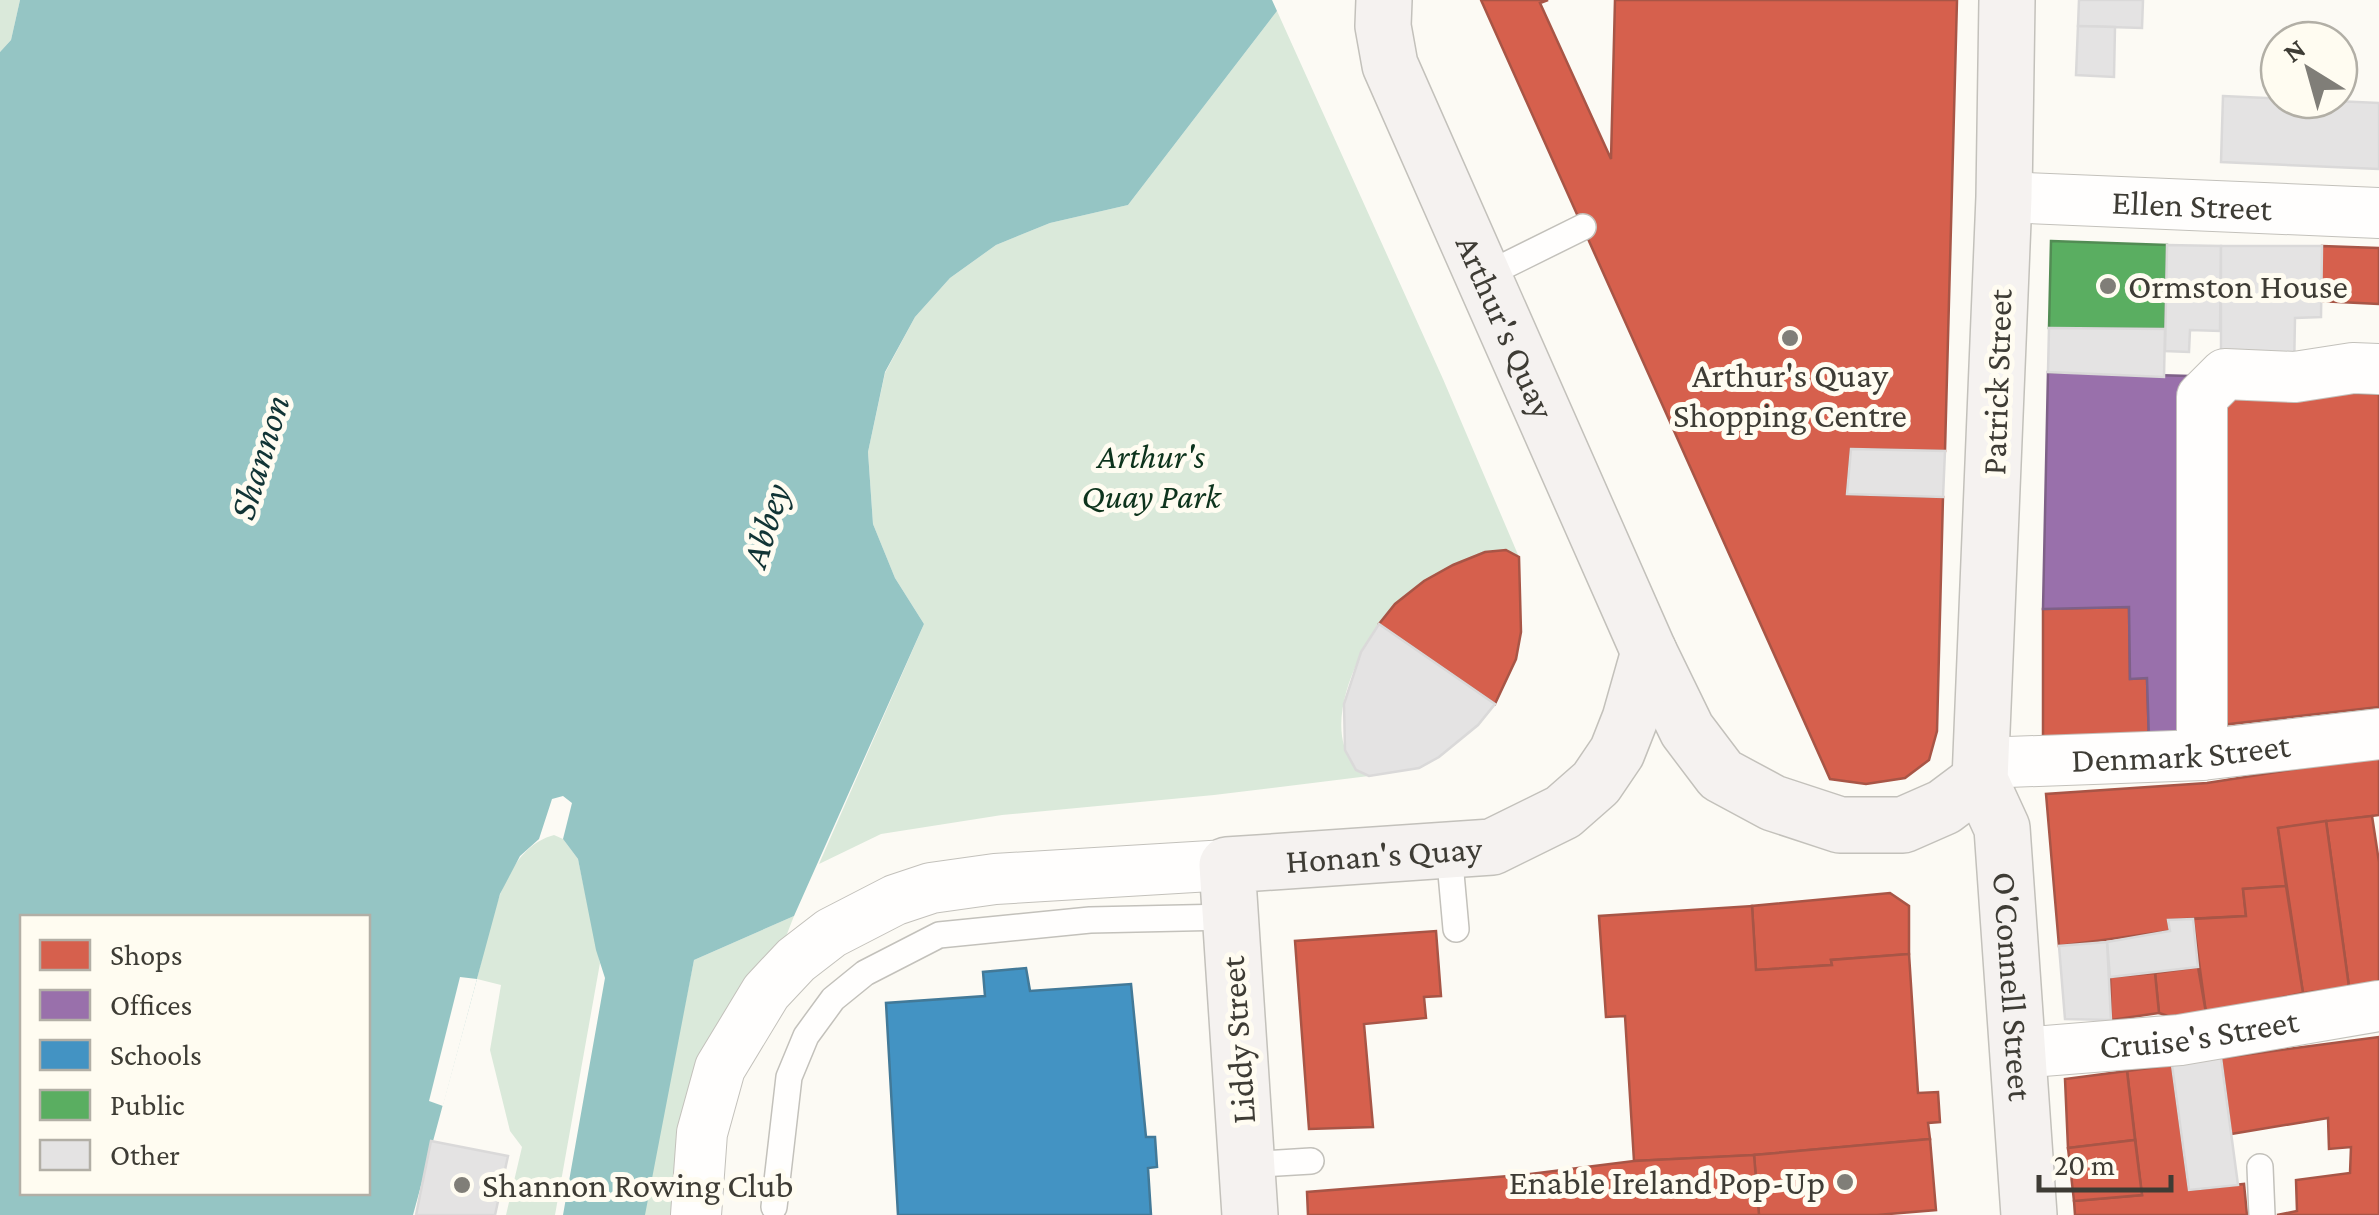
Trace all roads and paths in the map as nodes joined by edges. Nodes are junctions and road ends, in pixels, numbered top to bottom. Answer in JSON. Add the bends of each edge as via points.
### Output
{"nodes":[{"id":1,"x":1384,"y":0,"type":"edge"},
{"id":2,"x":2007,"y":0,"type":"edge"},
{"id":3,"x":2004,"y":197,"type":"junction"},
{"id":4,"x":2379,"y":213,"type":"edge"},
{"id":5,"x":1583,"y":226,"type":"dead end"},
{"id":6,"x":1482,"y":276,"type":"junction"},
{"id":7,"x":2379,"y":370,"type":"edge"},
{"id":8,"x":1649,"y":652,"type":"junction"},
{"id":9,"x":2379,"y":734,"type":"edge"},
{"id":10,"x":2202,"y":756,"type":"junction"},
{"id":11,"x":1981,"y":772,"type":"junction"},
{"id":12,"x":1449,"y":851,"type":"junction"},
{"id":13,"x":1228,"y":891,"type":"junction"},
{"id":14,"x":1456,"y":929,"type":"dead end"},
{"id":15,"x":2379,"y":1006,"type":"edge"},
{"id":16,"x":2020,"y":1053,"type":"junction"},
{"id":17,"x":1312,"y":1161,"type":"dead end"},
{"id":18,"x":2260,"y":1167,"type":"dead end"},
{"id":19,"x":1249,"y":1190,"type":"edge"},
{"id":20,"x":774,"y":1207,"type":"dead end"},
{"id":21,"x":696,"y":1215,"type":"edge"},
{"id":22,"x":2029,"y":1215,"type":"edge"},
{"id":23,"x":2262,"y":1215,"type":"edge"}],
"edges":[{"from":1,"to":6,"type":"main road","name":"Arthur's Quay","via":[[1390,65]]},
{"from":2,"to":3,"type":"main road","name":"Patrick Street"},
{"from":3,"to":4,"type":"street","name":"Ellen Street"},
{"from":3,"to":11,"type":"main road","name":"Patrick Street"},
{"from":5,"to":6,"type":"lane"},
{"from":6,"to":8,"type":"main road","name":"Arthur's Quay"},
{"from":7,"to":10,"type":"street","via":[[2225,374],[2202,397]]},
{"from":8,"to":11,"type":"main road","via":[[1687,730],[1721,775],[1774,804],[1840,825],[1903,825],[1944,807]]},
{"from":8,"to":12,"type":"main road","name":"Honan's Quay","via":[[1624,736],[1596,782],[1563,812],[1492,847]]},
{"from":9,"to":10,"type":"street","name":"Denmark Street"},
{"from":10,"to":11,"type":"street","name":"Denmark Street"},
{"from":11,"to":16,"type":"main road","name":"O'Connell Street","via":[[2002,828]]},
{"from":12,"to":13,"type":"main road","name":"Honan's Quay"},
{"from":12,"to":14,"type":"lane"},
{"from":13,"to":19,"type":"main road","name":"Liddy Street"},
{"from":13,"to":20,"type":"lane","via":[[1090,920],[939,935],[865,973],[833,999],[806,1036],[789,1077]]},
{"from":13,"to":21,"type":"street","name":"Honan's Quay","via":[[995,879],[895,900],[831,934],[766,992],[720,1068],[702,1133]]},
{"from":15,"to":16,"type":"street","name":"Cruise's Street","via":[[2180,1040]]},
{"from":16,"to":22,"type":"main road","name":"O'Connell Street"},
{"from":17,"to":19,"type":"lane"},
{"from":18,"to":23,"type":"lane"}]}
